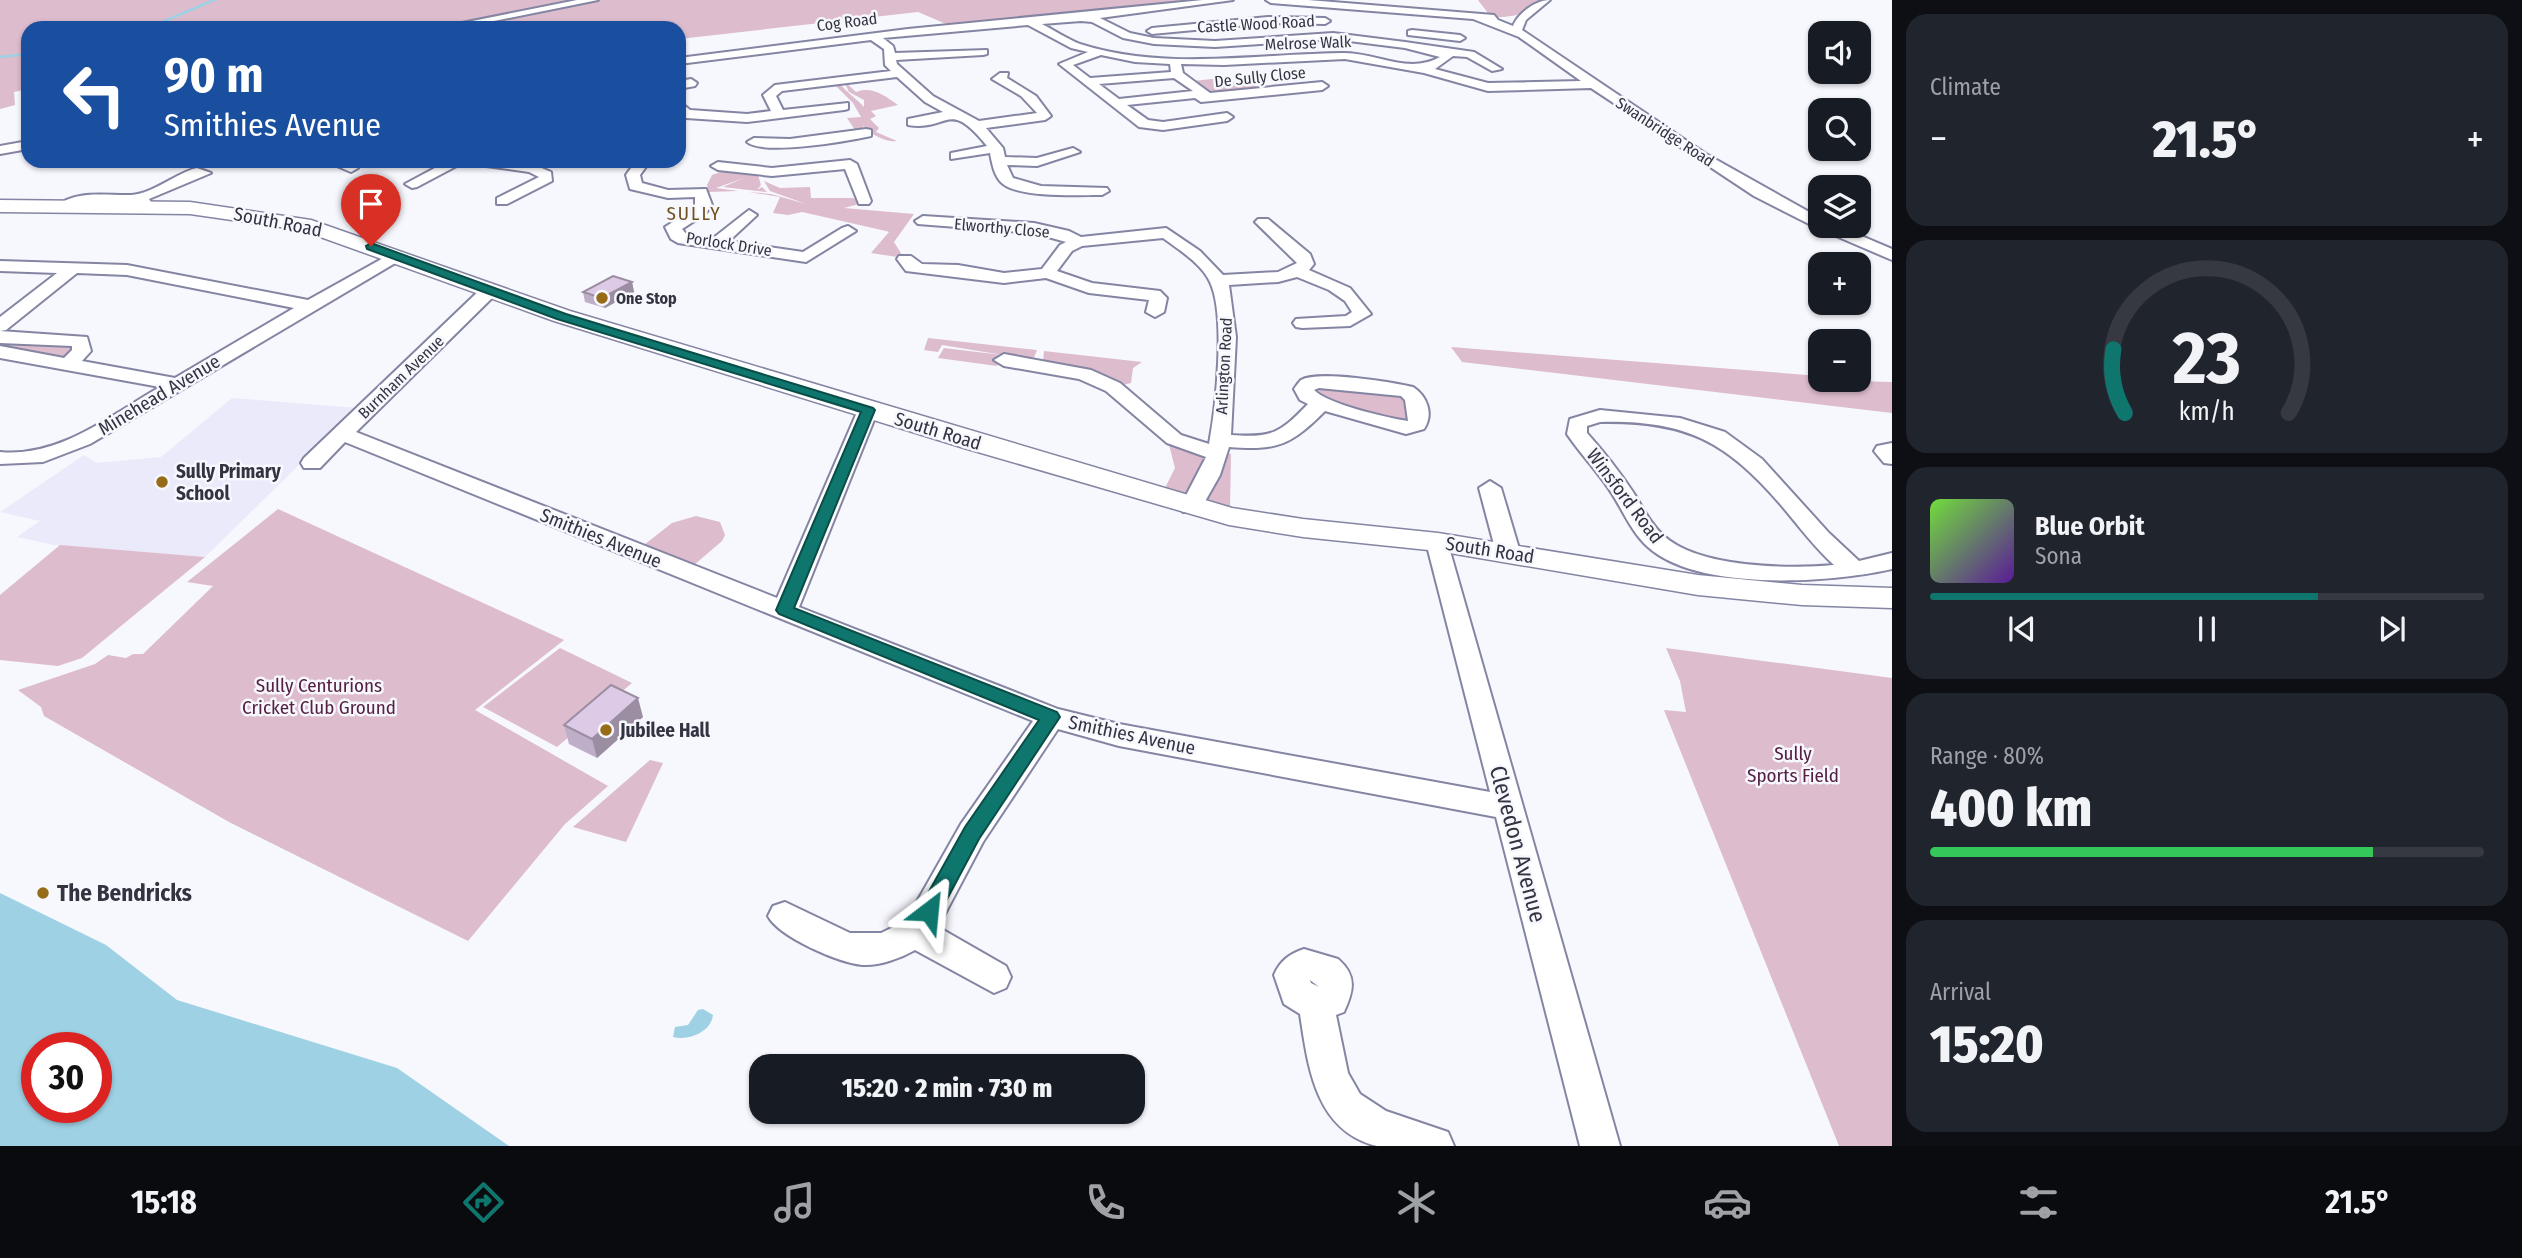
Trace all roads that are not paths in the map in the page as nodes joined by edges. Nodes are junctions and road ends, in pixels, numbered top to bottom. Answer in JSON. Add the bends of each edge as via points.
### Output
{"nodes":[{"id":1,"x":593,"y":0,"type":"edge"},
{"id":2,"x":1228,"y":0,"type":"edge"},
{"id":3,"x":1545,"y":0,"type":"edge"},
{"id":4,"x":1265,"y":4,"type":"edge"},
{"id":5,"x":1240,"y":5,"type":"dead end"},
{"id":6,"x":1369,"y":10,"type":"dead end"},
{"id":7,"x":1162,"y":13,"type":"junction"},
{"id":8,"x":1137,"y":15,"type":"dead end"},
{"id":9,"x":1118,"y":16,"type":"dead end"},
{"id":10,"x":1029,"y":20,"type":"junction"},
{"id":11,"x":1283,"y":20,"type":"junction"},
{"id":12,"x":480,"y":21,"type":"edge"},
{"id":13,"x":1339,"y":23,"type":"dead end"},
{"id":14,"x":1519,"y":23,"type":"junction"},
{"id":15,"x":1205,"y":24,"type":"junction"},
{"id":16,"x":1186,"y":26,"type":"junction"},
{"id":17,"x":1156,"y":30,"type":"junction"},
{"id":18,"x":873,"y":36,"type":"junction"},
{"id":19,"x":1127,"y":36,"type":"junction"},
{"id":20,"x":1306,"y":36,"type":"junction"},
{"id":21,"x":1460,"y":38,"type":"dead end"},
{"id":22,"x":1174,"y":39,"type":"dead end"},
{"id":23,"x":1376,"y":40,"type":"junction"},
{"id":24,"x":1235,"y":42,"type":"junction"},
{"id":25,"x":1215,"y":44,"type":"junction"},
{"id":26,"x":751,"y":52,"type":"junction"},
{"id":27,"x":983,"y":52,"type":"dead end"},
{"id":28,"x":1098,"y":52,"type":"junction"},
{"id":29,"x":1442,"y":52,"type":"junction"},
{"id":30,"x":891,"y":57,"type":"junction"},
{"id":31,"x":686,"y":60,"type":"edge"},
{"id":32,"x":1175,"y":62,"type":"junction"},
{"id":33,"x":1231,"y":62,"type":"junction"},
{"id":34,"x":760,"y":63,"type":"dead end"},
{"id":35,"x":1496,"y":69,"type":"dead end"},
{"id":36,"x":1425,"y":70,"type":"junction"},
{"id":37,"x":820,"y":71,"type":"dead end"},
{"id":38,"x":900,"y":72,"type":"junction"},
{"id":39,"x":1004,"y":75,"type":"dead end"},
{"id":40,"x":1178,"y":75,"type":"junction"},
{"id":41,"x":829,"y":81,"type":"junction"},
{"id":42,"x":1091,"y":81,"type":"junction"},
{"id":43,"x":1594,"y":84,"type":"junction"},
{"id":44,"x":1322,"y":86,"type":"dead end"},
{"id":45,"x":1197,"y":96,"type":"junction"},
{"id":46,"x":1115,"y":103,"type":"junction"},
{"id":47,"x":844,"y":106,"type":"dead end"},
{"id":48,"x":686,"y":112,"type":"edge"},
{"id":49,"x":778,"y":113,"type":"junction"},
{"id":50,"x":957,"y":113,"type":"junction"},
{"id":51,"x":747,"y":118,"type":"junction"},
{"id":52,"x":913,"y":122,"type":"dead end"},
{"id":53,"x":977,"y":125,"type":"junction"},
{"id":54,"x":866,"y":133,"type":"dead end"},
{"id":55,"x":21,"y":145,"type":"edge"},
{"id":56,"x":745,"y":149,"type":"junction"},
{"id":57,"x":0,"y":150,"type":"edge"},
{"id":58,"x":1073,"y":152,"type":"dead end"},
{"id":59,"x":998,"y":155,"type":"junction"},
{"id":60,"x":956,"y":156,"type":"dead end"},
{"id":61,"x":718,"y":166,"type":"junction"},
{"id":62,"x":445,"y":168,"type":"edge"},
{"id":63,"x":533,"y":168,"type":"edge"},
{"id":64,"x":638,"y":168,"type":"edge"},
{"id":65,"x":204,"y":173,"type":"dead end"},
{"id":66,"x":412,"y":184,"type":"dead end"},
{"id":67,"x":1102,"y":191,"type":"dead end"},
{"id":68,"x":701,"y":192,"type":"junction"},
{"id":69,"x":502,"y":201,"type":"dead end"},
{"id":70,"x":864,"y":201,"type":"dead end"},
{"id":71,"x":138,"y":203,"type":"junction"},
{"id":72,"x":0,"y":206,"type":"edge"},
{"id":73,"x":749,"y":215,"type":"dead end"},
{"id":74,"x":1808,"y":218,"type":"edge"},
{"id":75,"x":923,"y":221,"type":"dead end"},
{"id":76,"x":1263,"y":222,"type":"dead end"},
{"id":77,"x":848,"y":231,"type":"dead end"},
{"id":78,"x":1852,"y":238,"type":"edge"},
{"id":79,"x":1079,"y":242,"type":"junction"},
{"id":80,"x":715,"y":245,"type":"junction"},
{"id":81,"x":1892,"y":255,"type":"edge"},
{"id":82,"x":396,"y":256,"type":"junction"},
{"id":83,"x":905,"y":259,"type":"dead end"},
{"id":84,"x":0,"y":266,"type":"edge"},
{"id":85,"x":76,"y":267,"type":"junction"},
{"id":86,"x":1297,"y":272,"type":"junction"},
{"id":87,"x":1047,"y":274,"type":"junction"},
{"id":88,"x":1218,"y":280,"type":"junction"},
{"id":89,"x":489,"y":291,"type":"junction"},
{"id":90,"x":310,"y":306,"type":"junction"},
{"id":91,"x":1155,"y":312,"type":"dead end"},
{"id":92,"x":1303,"y":323,"type":"dead end"},
{"id":93,"x":0,"y":326,"type":"edge"},
{"id":94,"x":0,"y":337,"type":"edge"},
{"id":95,"x":0,"y":352,"type":"edge"},
{"id":96,"x":1004,"y":360,"type":"dead end"},
{"id":97,"x":66,"y":366,"type":"junction"},
{"id":98,"x":178,"y":384,"type":"junction"},
{"id":99,"x":1321,"y":403,"type":"junction"},
{"id":100,"x":868,"y":410,"type":"junction"},
{"id":101,"x":343,"y":433,"type":"junction"},
{"id":102,"x":1219,"y":447,"type":"junction"},
{"id":103,"x":1892,"y":449,"type":"edge"},
{"id":104,"x":0,"y":458,"type":"edge"},
{"id":105,"x":1892,"y":458,"type":"edge"},
{"id":106,"x":312,"y":463,"type":"dead end"},
{"id":107,"x":1490,"y":488,"type":"dead end"},
{"id":108,"x":1191,"y":507,"type":"junction"},
{"id":109,"x":1438,"y":542,"type":"junction"},
{"id":110,"x":1508,"y":552,"type":"junction"},
{"id":111,"x":1892,"y":561,"type":"edge"},
{"id":112,"x":1855,"y":570,"type":"junction"},
{"id":113,"x":1892,"y":598,"type":"edge"},
{"id":114,"x":785,"y":610,"type":"junction"},
{"id":115,"x":1051,"y":717,"type":"junction"},
{"id":116,"x":1508,"y":807,"type":"junction"},
{"id":117,"x":785,"y":916,"type":"dead end"},
{"id":118,"x":918,"y":931,"type":"junction"},
{"id":119,"x":994,"y":977,"type":"dead end"},
{"id":120,"x":1317,"y":1004,"type":"dead end"},
{"id":121,"x":1434,"y":1146,"type":"edge"},
{"id":122,"x":1601,"y":1146,"type":"edge"}],
"edges":[{"from":1,"to":12,"type":"street"},
{"from":2,"to":10,"type":"street","name":"Cog Road"},
{"from":3,"to":14,"type":"street"},
{"from":4,"to":6,"type":"street"},
{"from":4,"to":11,"type":"street"},
{"from":4,"to":14,"type":"street"},
{"from":5,"to":7,"type":"street"},
{"from":7,"to":8,"type":"street"},
{"from":7,"to":16,"type":"street"},
{"from":9,"to":19,"type":"street","name":"Castle Wood Road","via":[[1089,21]]},
{"from":10,"to":18,"type":"street","name":"Cog Road"},
{"from":10,"to":28,"type":"street","name":"Melrose Walk","via":[[1068,43]]},
{"from":11,"to":13,"type":"street"},
{"from":11,"to":15,"type":"street"},
{"from":11,"to":20,"type":"street"},
{"from":14,"to":43,"type":"street","name":"Swanbridge Road"},
{"from":15,"to":16,"type":"street"},
{"from":15,"to":24,"type":"street"},
{"from":16,"to":17,"type":"street"},
{"from":17,"to":19,"type":"street"},
{"from":17,"to":22,"type":"street"},
{"from":18,"to":26,"type":"street","name":"Cog Road"},
{"from":18,"to":30,"type":"street","via":[[886,44]]},
{"from":19,"to":25,"type":"street","name":"Castle Wood Road"},
{"from":20,"to":23,"type":"street","name":"Castle Wood Road"},
{"from":20,"to":24,"type":"street","name":"Castle Wood Road"},
{"from":21,"to":23,"type":"street","via":[[1393,29]]},
{"from":23,"to":29,"type":"street","name":"Castle Wood Road"},
{"from":24,"to":25,"type":"street","name":"Castle Wood Road"},
{"from":25,"to":33,"type":"street"},
{"from":26,"to":31,"type":"street","name":"Cog Road"},
{"from":26,"to":34,"type":"street"},
{"from":27,"to":30,"type":"street"},
{"from":28,"to":32,"type":"street","name":"Melrose Walk"},
{"from":28,"to":42,"type":"street","via":[[1065,63]]},
{"from":29,"to":35,"type":"street","name":"Castle Wood Road","via":[[1470,54]]},
{"from":29,"to":36,"type":"street","via":[[1448,57]]},
{"from":30,"to":38,"type":"street","via":[[891,65]]},
{"from":32,"to":33,"type":"street","name":"Melrose Walk"},
{"from":32,"to":40,"type":"street"},
{"from":33,"to":36,"type":"street","name":"Melrose Walk","via":[[1337,55]]},
{"from":36,"to":43,"type":"street","name":"Melrose Walk","via":[[1496,88]]},
{"from":37,"to":41,"type":"street"},
{"from":38,"to":41,"type":"street"},
{"from":38,"to":50,"type":"street","via":[[923,95]]},
{"from":39,"to":53,"type":"street","via":[[998,79],[1017,88],[1045,116]]},
{"from":40,"to":42,"type":"street"},
{"from":40,"to":45,"type":"street","via":[[1204,91]]},
{"from":41,"to":49,"type":"street","via":[[772,92],[769,99]]},
{"from":42,"to":46,"type":"street"},
{"from":43,"to":74,"type":"street","name":"Swanbridge Road","via":[[1775,203]]},
{"from":44,"to":45,"type":"street","name":"De Sully Close"},
{"from":45,"to":46,"type":"street","name":"De Sully Close"},
{"from":45,"to":46,"type":"street","via":[[1227,117],[1151,126]]},
{"from":47,"to":49,"type":"street"},
{"from":48,"to":51,"type":"street"},
{"from":49,"to":51,"type":"street"},
{"from":50,"to":52,"type":"street"},
{"from":50,"to":53,"type":"street"},
{"from":51,"to":56,"type":"street","via":[[755,130]]},
{"from":53,"to":59,"type":"street"},
{"from":54,"to":56,"type":"street"},
{"from":55,"to":57,"type":"street"},
{"from":56,"to":61,"type":"street"},
{"from":58,"to":59,"type":"street","via":[[1037,162]]},
{"from":59,"to":60,"type":"street"},
{"from":59,"to":67,"type":"street","via":[[1004,177],[1024,187]]},
{"from":61,"to":68,"type":"street","via":[[702,179]]},
{"from":61,"to":70,"type":"street","via":[[772,172],[850,164]]},
{"from":62,"to":66,"type":"street"},
{"from":63,"to":69,"type":"street","via":[[546,175],[545,181]]},
{"from":64,"to":68,"type":"street","via":[[631,179],[635,186],[668,194]]},
{"from":65,"to":71,"type":"street","via":[[197,172]]},
{"from":68,"to":80,"type":"street","name":"Porlock Drive","via":[[702,208],[678,223],[673,232],[684,240]]},
{"from":71,"to":72,"type":"main road","name":"South Road"},
{"from":71,"to":82,"type":"main road","name":"South Road","via":[[282,220]]},
{"from":73,"to":80,"type":"street"},
{"from":75,"to":79,"type":"street","name":"Elworthy Close","via":[[1034,228]]},
{"from":76,"to":86,"type":"street","via":[[1304,257],[1306,264]]},
{"from":77,"to":80,"type":"street","name":"Porlock Drive","via":[[806,257]]},
{"from":78,"to":81,"type":"street","name":"Swanbridge Road"},
{"from":79,"to":87,"type":"street","via":[[1066,248]]},
{"from":79,"to":88,"type":"street","via":[[1166,233]]},
{"from":82,"to":89,"type":"main road","name":"South Road"},
{"from":82,"to":90,"type":"street","name":"Minehead Avenue"},
{"from":83,"to":87,"type":"street","via":[[912,267],[997,278]]},
{"from":84,"to":85,"type":"street"},
{"from":85,"to":90,"type":"street","via":[[155,275]]},
{"from":85,"to":93,"type":"street"},
{"from":86,"to":88,"type":"street"},
{"from":86,"to":92,"type":"street","via":[[1344,291],[1359,304],[1362,314],[1350,321]]},
{"from":87,"to":91,"type":"street","via":[[1089,288],[1154,295],[1158,298]]},
{"from":88,"to":102,"type":"street","name":"Arlington Road","via":[[1227,307]]},
{"from":89,"to":100,"type":"main road","name":"South Road"},
{"from":89,"to":101,"type":"street","name":"Burnham Avenue"},
{"from":90,"to":98,"type":"street","name":"Minehead Avenue"},
{"from":94,"to":97,"type":"street","via":[[80,341],[82,351]]},
{"from":95,"to":97,"type":"street"},
{"from":96,"to":102,"type":"street","via":[[1084,374],[1113,387],[1174,439]]},
{"from":97,"to":98,"type":"street"},
{"from":98,"to":104,"type":"street","name":"Minehead Avenue","via":[[63,450],[30,459]]},
{"from":99,"to":99,"type":"street","via":[[1307,396],[1304,389],[1309,384],[1394,389],[1415,397],[1419,417],[1417,425],[1406,428]]},
{"from":99,"to":102,"type":"street","via":[[1284,440]]},
{"from":100,"to":108,"type":"main road","name":"South Road"},
{"from":100,"to":114,"type":"street"},
{"from":101,"to":106,"type":"street","name":"Burnham Avenue"},
{"from":101,"to":114,"type":"street","name":"Smithies Avenue"},
{"from":102,"to":108,"type":"street","name":"Arlington Road","via":[[1211,474]]},
{"from":103,"to":105,"type":"street","via":[[1885,451]]},
{"from":107,"to":110,"type":"street"},
{"from":108,"to":109,"type":"main road","name":"South Road","via":[[1270,524]]},
{"from":109,"to":110,"type":"main road","name":"South Road"},
{"from":109,"to":116,"type":"street","name":"Clevedon Avenue"},
{"from":110,"to":113,"type":"main road","name":"South Road","via":[[1698,585],[1802,596]]},
{"from":111,"to":112,"type":"street","name":"Winsford Road"},
{"from":112,"to":112,"type":"street","name":"Winsford Road","via":[[1796,573],[1702,564],[1680,556],[1649,533],[1577,434],[1577,423],[1586,417],[1616,416],[1718,436],[1760,471],[1823,544]]},
{"from":114,"to":115,"type":"street","name":"Smithies Avenue"},
{"from":115,"to":116,"type":"street","name":"Smithies Avenue","via":[[1119,735]]},
{"from":115,"to":118,"type":"street","via":[[972,833]]},
{"from":116,"to":122,"type":"street","name":"Clevedon Avenue"},
{"from":117,"to":118,"type":"street","via":[[845,947],[865,951],[894,947]]},
{"from":118,"to":119,"type":"street"},
{"from":120,"to":121,"type":"street","via":[[1334,1090],[1346,1108],[1376,1125]]}]}
